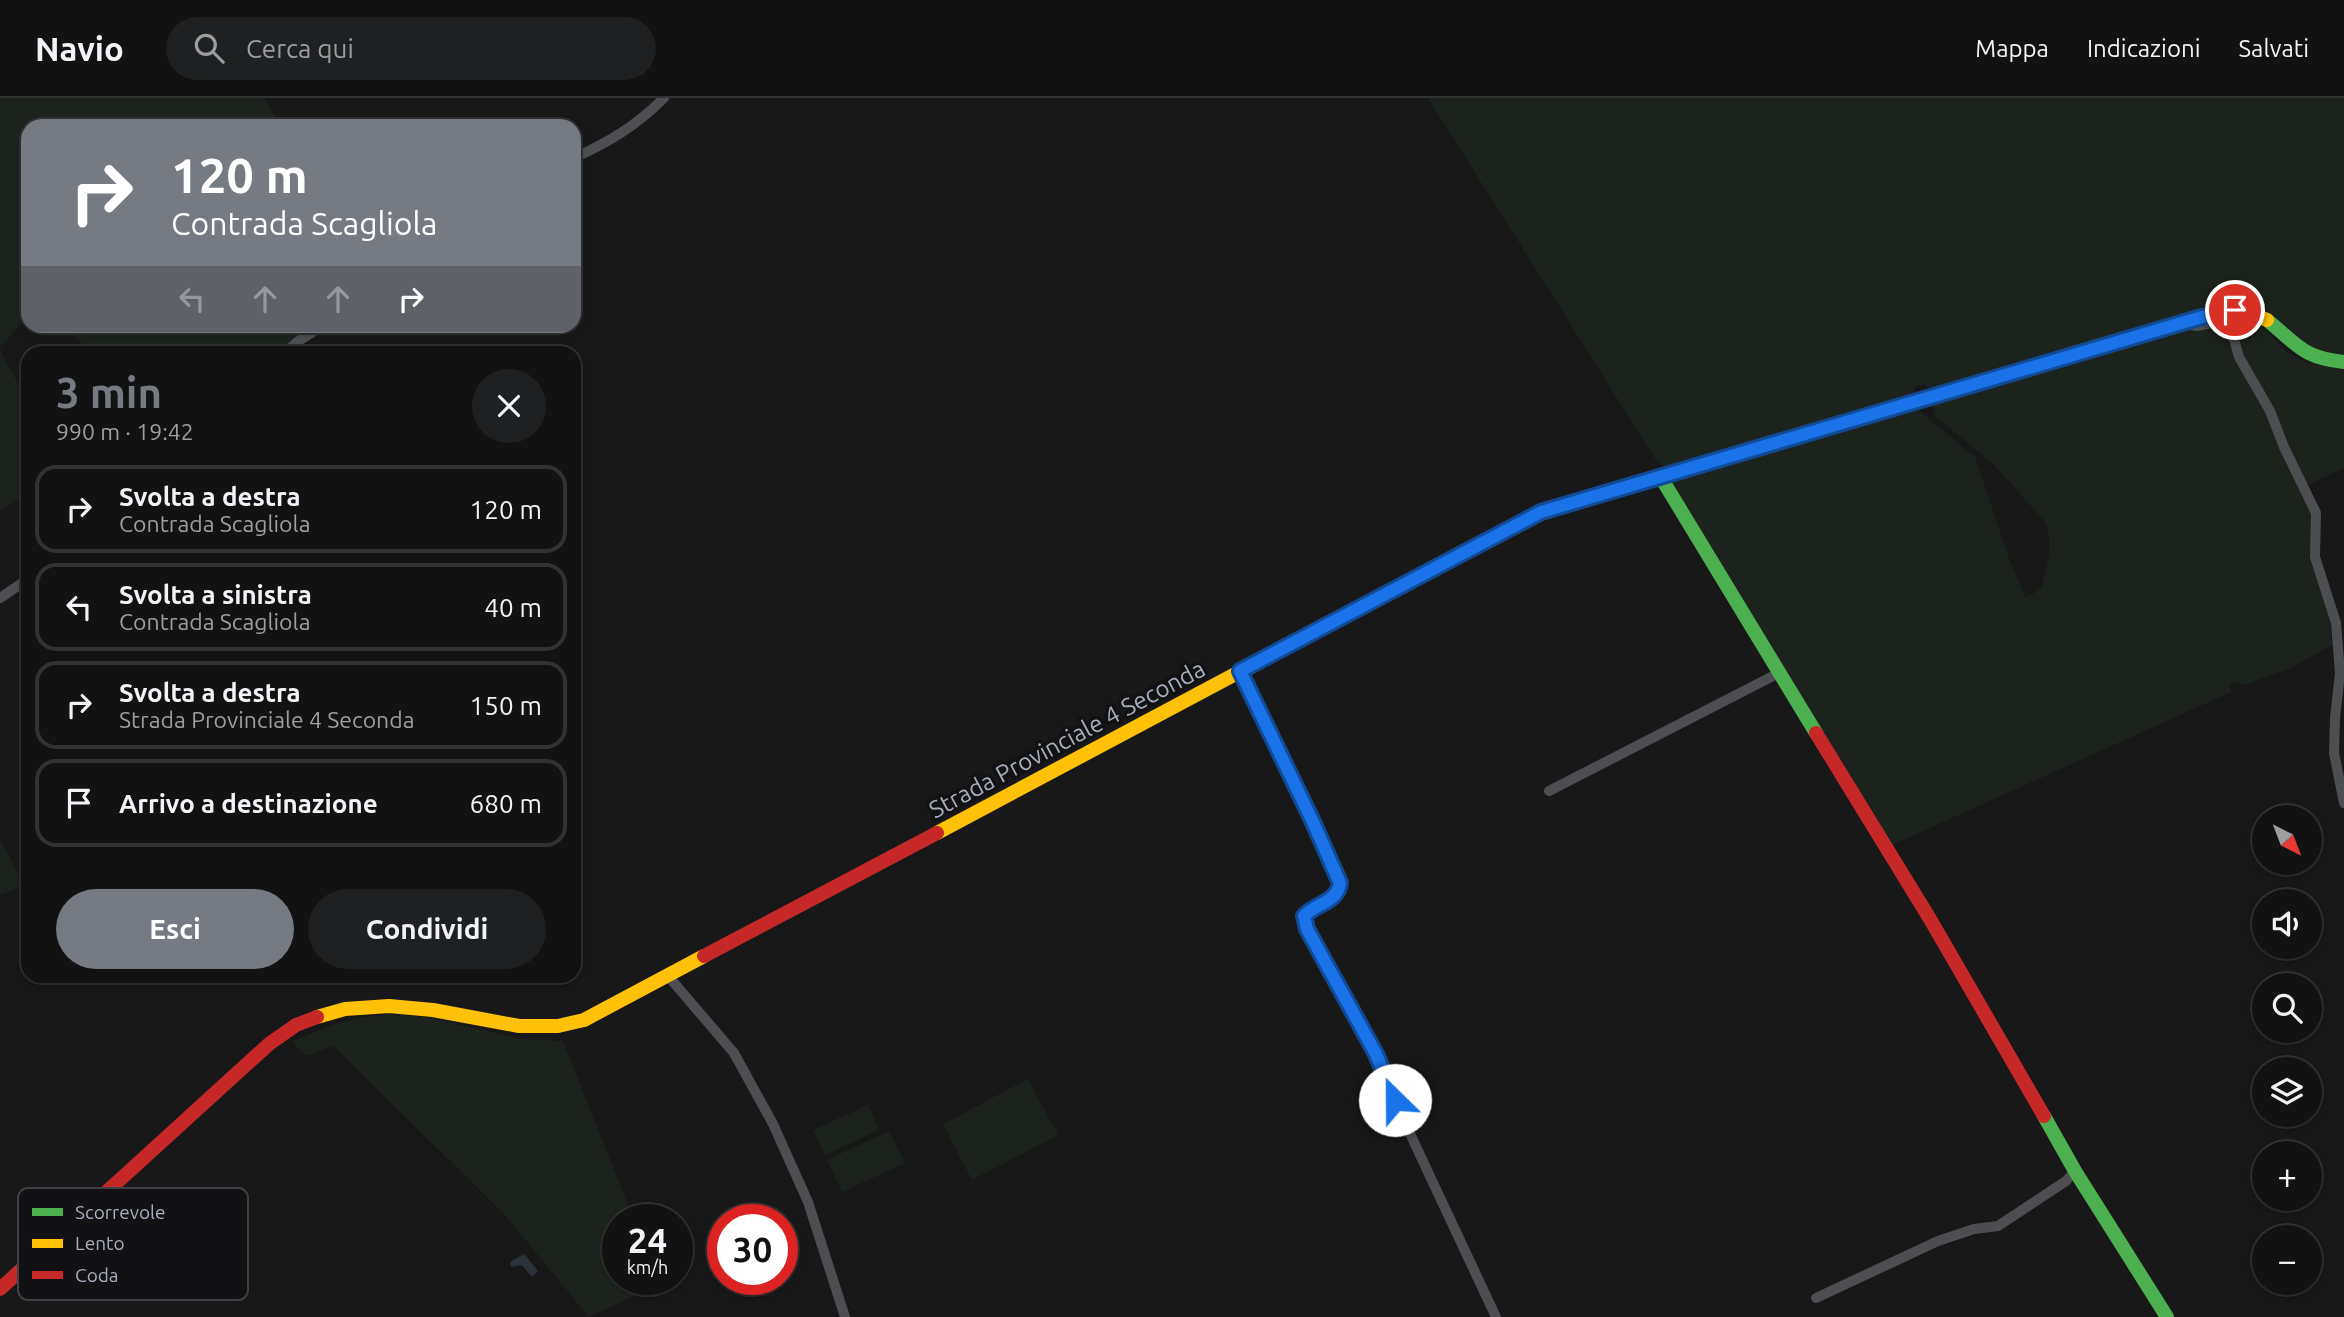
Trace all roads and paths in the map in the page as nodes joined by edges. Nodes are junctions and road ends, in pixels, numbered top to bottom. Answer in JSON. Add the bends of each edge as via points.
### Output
{"nodes":[{"id":1,"x":664,"y":98,"type":"edge"},
{"id":2,"x":581,"y":155,"type":"edge"},
{"id":3,"x":2182,"y":323,"type":"junction"},
{"id":4,"x":312,"y":333,"type":"edge"},
{"id":5,"x":293,"y":346,"type":"edge"},
{"id":6,"x":2344,"y":362,"type":"edge"},
{"id":7,"x":1660,"y":476,"type":"junction"},
{"id":8,"x":21,"y":584,"type":"edge"},
{"id":9,"x":0,"y":598,"type":"edge"},
{"id":10,"x":1240,"y":671,"type":"junction"},
{"id":11,"x":1779,"y":673,"type":"junction"},
{"id":12,"x":1549,"y":791,"type":"dead end"},
{"id":13,"x":2344,"y":803,"type":"edge"},
{"id":14,"x":669,"y":977,"type":"junction"},
{"id":15,"x":2075,"y":1171,"type":"junction"},
{"id":16,"x":111,"y":1188,"type":"edge"},
{"id":17,"x":18,"y":1273,"type":"edge"},
{"id":18,"x":0,"y":1289,"type":"edge"},
{"id":19,"x":1816,"y":1298,"type":"dead end"},
{"id":20,"x":845,"y":1317,"type":"edge"},
{"id":21,"x":1496,"y":1317,"type":"edge"},
{"id":22,"x":2167,"y":1317,"type":"edge"}],
"edges":[{"from":1,"to":2,"type":"street","via":[[628,129]]},
{"from":3,"to":6,"type":"street","name":"Strada Provinciale 4 Seconda","via":[[2222,311],[2245,310],[2261,317],[2304,354]]},
{"from":3,"to":7,"type":"street","name":"Strada Provinciale 4 Seconda"},
{"from":3,"to":13,"type":"street","via":[[2223,323],[2232,332],[2239,357],[2270,411],[2316,513],[2315,557],[2336,623],[2340,673],[2334,753]]},
{"from":4,"to":5,"type":"street"},
{"from":7,"to":10,"type":"street","name":"Strada Provinciale 4 Seconda","via":[[1541,512]]},
{"from":7,"to":11,"type":"street"},
{"from":8,"to":9,"type":"street"},
{"from":10,"to":14,"type":"street","name":"Strada Provinciale 4 Seconda"},
{"from":10,"to":21,"type":"street","via":[[1340,883],[1334,897],[1304,916],[1307,929],[1376,1054]]},
{"from":11,"to":12,"type":"street"},
{"from":11,"to":15,"type":"street","via":[[1930,919]]},
{"from":14,"to":16,"type":"street","name":"Strada Provinciale 4 Seconda","via":[[584,1020],[556,1028],[517,1027],[380,1004],[299,1024],[269,1044]]},
{"from":14,"to":20,"type":"street","via":[[734,1053],[773,1124],[808,1202]]},
{"from":15,"to":19,"type":"street","via":[[1998,1226],[1938,1241]]},
{"from":15,"to":22,"type":"street"},
{"from":17,"to":18,"type":"street","name":"Strada Provinciale 4 Seconda"}]}
